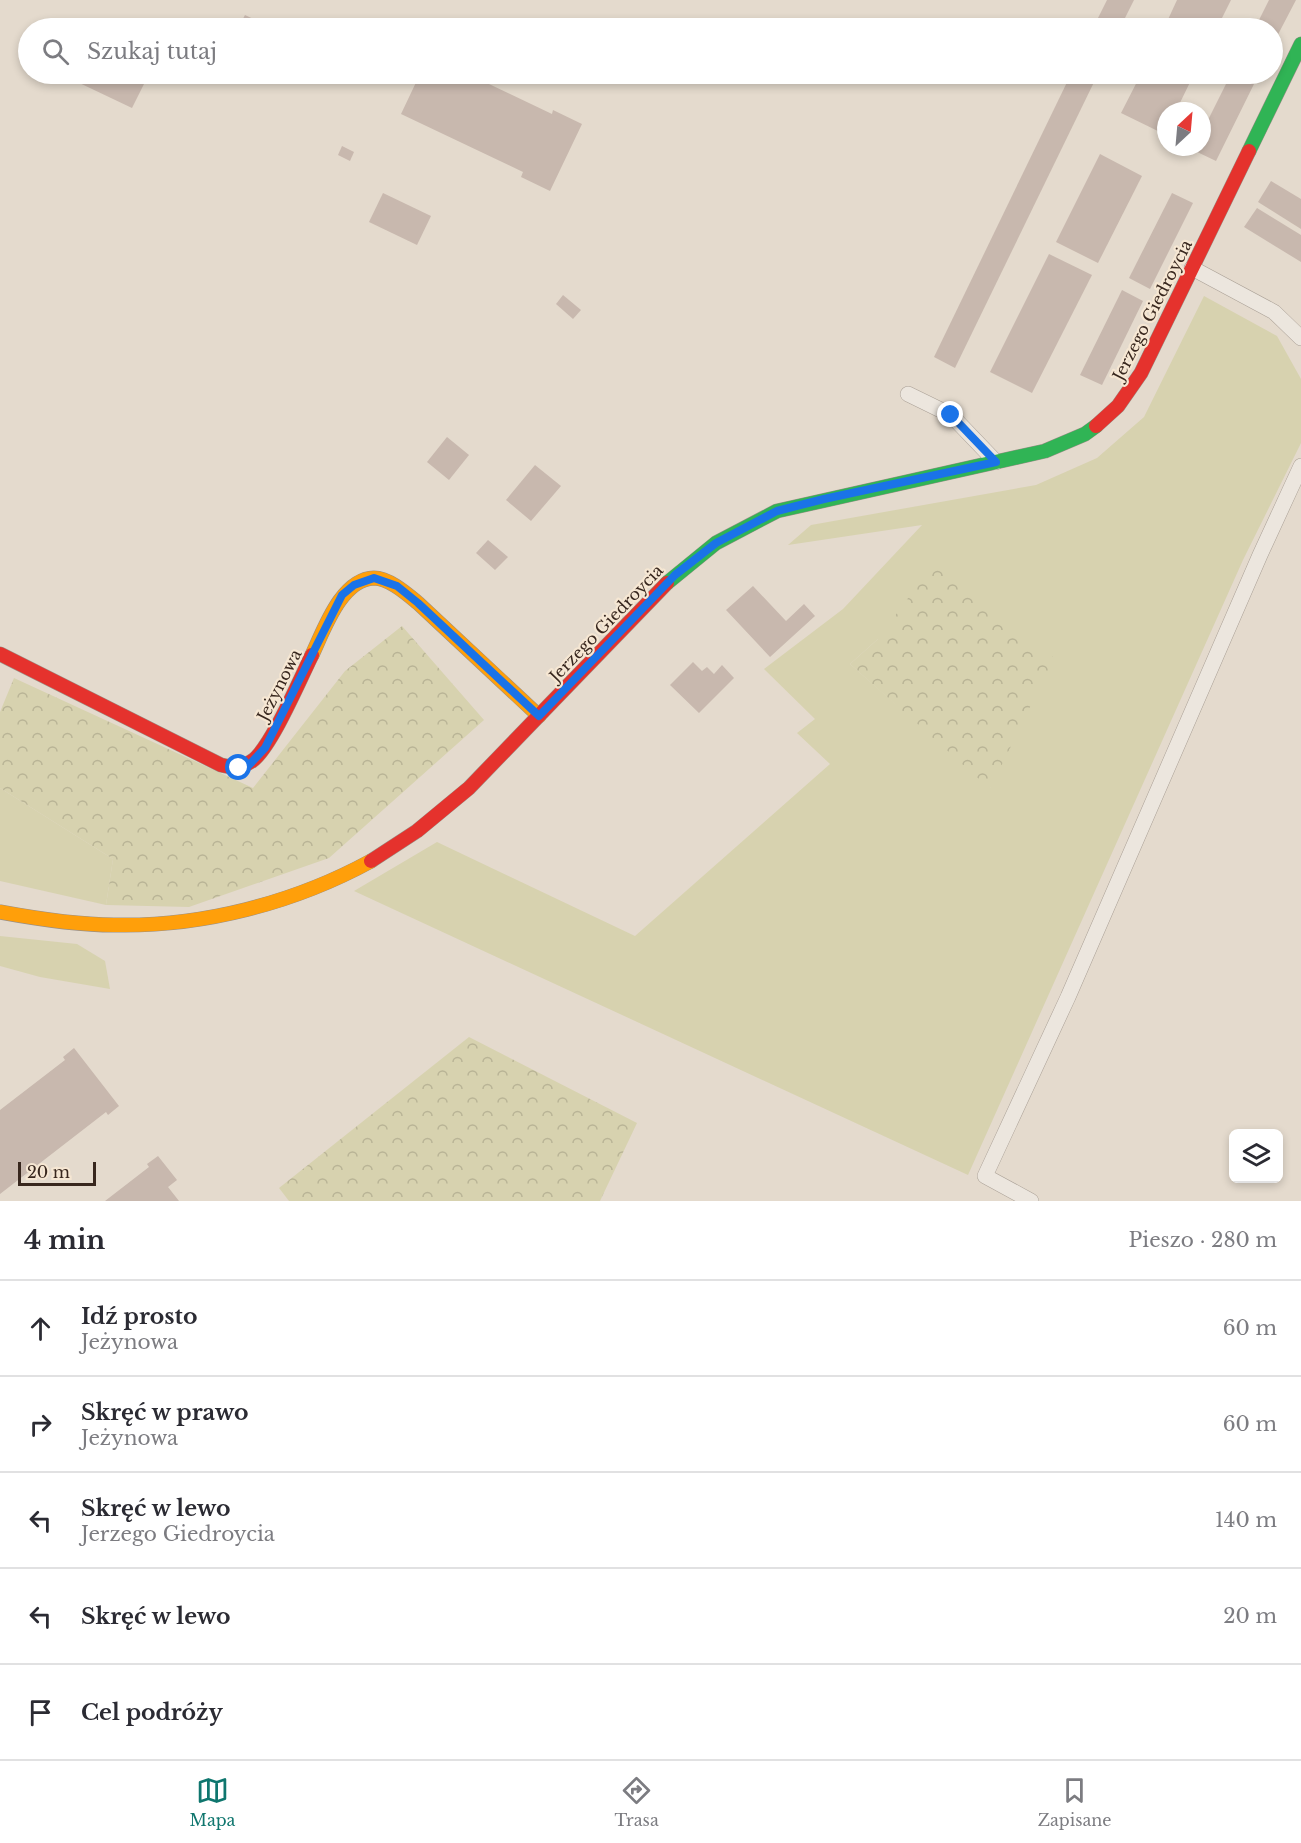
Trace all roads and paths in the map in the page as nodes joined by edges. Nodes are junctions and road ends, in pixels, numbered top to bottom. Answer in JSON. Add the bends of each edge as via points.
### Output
{"nodes":[{"id":1,"x":1301,"y":44,"type":"edge"},
{"id":2,"x":1283,"y":81,"type":"edge"},
{"id":3,"x":1282,"y":84,"type":"edge"},
{"id":4,"x":1192,"y":268,"type":"junction"},
{"id":5,"x":1301,"y":338,"type":"edge"},
{"id":6,"x":908,"y":394,"type":"dead end"},
{"id":7,"x":996,"y":462,"type":"junction"},
{"id":8,"x":1301,"y":466,"type":"edge"},
{"id":9,"x":0,"y":654,"type":"edge"},
{"id":10,"x":539,"y":716,"type":"junction"},
{"id":11,"x":0,"y":912,"type":"edge"},
{"id":12,"x":1031,"y":1201,"type":"edge"}],
"edges":[{"from":1,"to":2,"type":"street","name":"Jerzego Giedroycia"},
{"from":3,"to":4,"type":"street","name":"Jerzego Giedroycia"},
{"from":4,"to":5,"type":"lane","via":[[1275,312]]},
{"from":4,"to":7,"type":"street","name":"Jerzego Giedroycia","via":[[1141,374],[1118,406],[1085,434],[1066,443]]},
{"from":6,"to":7,"type":"lane","via":[[951,415]]},
{"from":7,"to":10,"type":"street","name":"Jerzego Giedroycia","via":[[777,511],[716,543],[675,575]]},
{"from":8,"to":12,"type":"lane","via":[[1068,997],[985,1176]]},
{"from":9,"to":10,"type":"street","name":"Jeżynowa","via":[[221,765],[239,768],[249,765],[265,748],[342,595],[354,585],[374,578],[397,586],[418,603]]},
{"from":10,"to":11,"type":"street","name":"Jerzego Giedroycia","via":[[469,788],[382,855],[268,904],[190,922],[133,927],[47,922]]}]}
